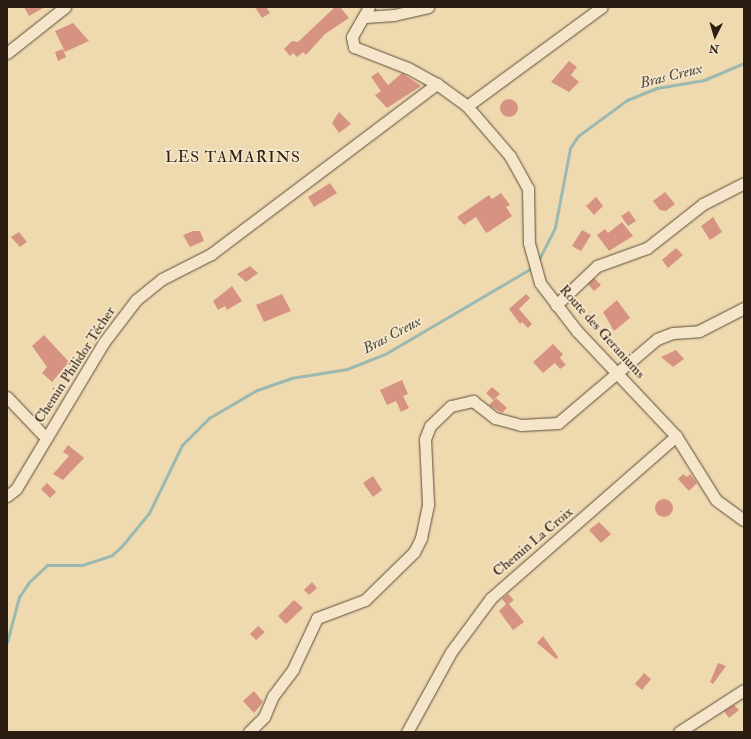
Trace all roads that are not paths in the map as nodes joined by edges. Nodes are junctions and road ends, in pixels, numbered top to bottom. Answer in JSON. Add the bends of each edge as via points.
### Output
{"nodes":[{"id":1,"x":65,"y":7,"type":"edge"},
{"id":2,"x":428,"y":7,"type":"edge"},
{"id":3,"x":602,"y":7,"type":"edge"},
{"id":4,"x":367,"y":12,"type":"edge"},
{"id":5,"x":7,"y":53,"type":"edge"},
{"id":6,"x":437,"y":84,"type":"junction"},
{"id":7,"x":467,"y":106,"type":"junction"},
{"id":8,"x":744,"y":183,"type":"edge"},
{"id":9,"x":556,"y":305,"type":"junction"},
{"id":10,"x":744,"y":308,"type":"edge"},
{"id":11,"x":618,"y":373,"type":"junction"},
{"id":12,"x":7,"y":397,"type":"edge"},
{"id":13,"x":676,"y":436,"type":"junction"},
{"id":14,"x":46,"y":438,"type":"junction"},
{"id":15,"x":7,"y":496,"type":"edge"},
{"id":16,"x":744,"y":520,"type":"edge"},
{"id":17,"x":744,"y":690,"type":"edge"},
{"id":18,"x":249,"y":732,"type":"edge"},
{"id":19,"x":407,"y":732,"type":"edge"},
{"id":20,"x":679,"y":732,"type":"edge"}],
"edges":[{"from":1,"to":5,"type":"street"},
{"from":2,"to":4,"type":"street"},
{"from":3,"to":7,"type":"street"},
{"from":4,"to":6,"type":"street","name":"Route des Geraniums","via":[[352,37],[354,47],[408,68]]},
{"from":6,"to":7,"type":"street","name":"Route des Geraniums"},
{"from":6,"to":14,"type":"street","name":"Chemin Philidor Técher","via":[[211,254],[162,279],[136,300],[104,342]]},
{"from":7,"to":9,"type":"street","name":"Route des Geraniums","via":[[525,177],[531,257],[540,283]]},
{"from":8,"to":9,"type":"street","via":[[703,204],[647,248],[597,266]]},
{"from":9,"to":11,"type":"street","name":"Route des Geraniums"},
{"from":10,"to":11,"type":"street","via":[[699,331],[673,333],[657,339]]},
{"from":11,"to":13,"type":"street","name":"Route des Geraniums"},
{"from":11,"to":18,"type":"street","via":[[558,423],[506,423],[495,418],[480,404],[465,401],[451,406],[430,426],[424,446],[428,504],[421,538],[414,552],[365,600],[317,618],[293,669],[273,696],[264,717]]},
{"from":12,"to":14,"type":"street"},
{"from":13,"to":16,"type":"street","name":"Route des Geraniums","via":[[716,500]]},
{"from":13,"to":19,"type":"street","name":"Chemin La Croix","via":[[633,477],[511,577],[491,598],[451,652]]},
{"from":14,"to":15,"type":"street","name":"Chemin Philidor Técher","via":[[16,489]]},
{"from":17,"to":20,"type":"street"}]}
